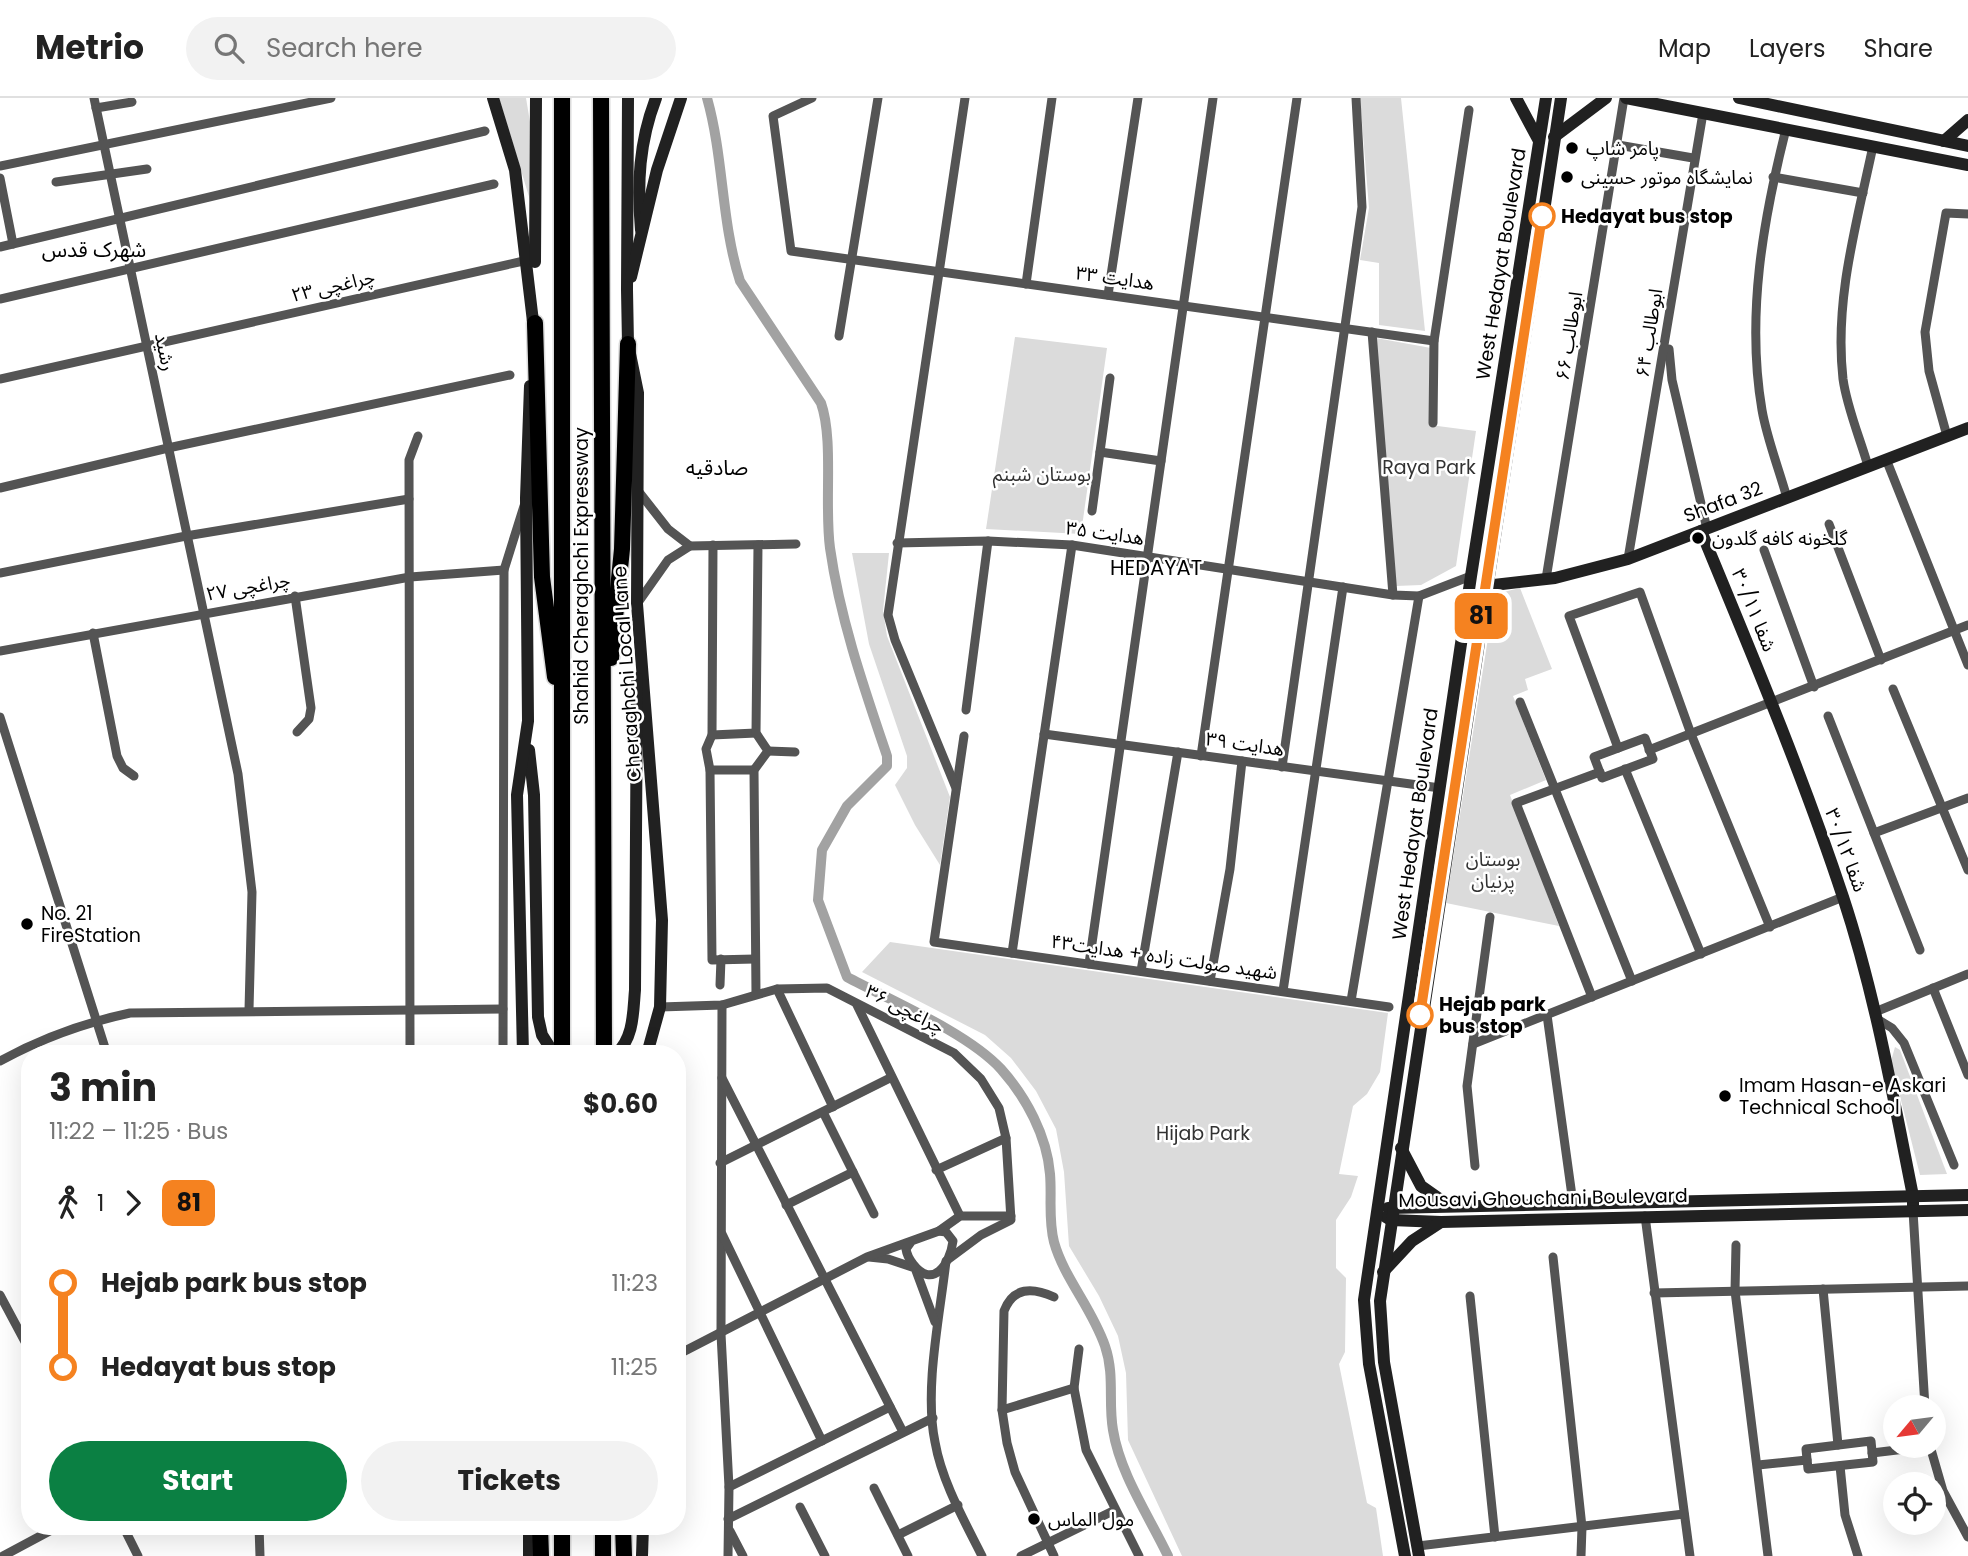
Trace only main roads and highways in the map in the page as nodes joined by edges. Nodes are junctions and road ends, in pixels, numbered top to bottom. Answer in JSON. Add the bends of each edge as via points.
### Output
{"nodes":[{"id":1,"x":493,"y":98,"type":"edge"},
{"id":2,"x":536,"y":98,"type":"edge"},
{"id":3,"x":562,"y":98,"type":"edge"},
{"id":4,"x":601,"y":98,"type":"edge"},
{"id":5,"x":628,"y":98,"type":"edge"},
{"id":6,"x":656,"y":98,"type":"edge"},
{"id":7,"x":681,"y":98,"type":"edge"},
{"id":8,"x":1516,"y":98,"type":"edge"},
{"id":9,"x":1546,"y":98,"type":"edge"},
{"id":10,"x":1561,"y":98,"type":"edge"},
{"id":11,"x":1606,"y":98,"type":"edge"},
{"id":12,"x":1625,"y":98,"type":"edge"},
{"id":13,"x":1740,"y":98,"type":"edge"},
{"id":14,"x":1968,"y":120,"type":"edge"},
{"id":15,"x":1554,"y":137,"type":"junction"},
{"id":16,"x":1540,"y":141,"type":"junction"},
{"id":17,"x":1944,"y":141,"type":"junction"},
{"id":18,"x":1968,"y":146,"type":"edge"},
{"id":19,"x":1968,"y":165,"type":"edge"},
{"id":20,"x":642,"y":244,"type":"junction"},
{"id":21,"x":627,"y":290,"type":"junction"},
{"id":22,"x":535,"y":323,"type":"junction"},
{"id":23,"x":628,"y":344,"type":"junction"},
{"id":24,"x":1968,"y":428,"type":"edge"},
{"id":25,"x":1490,"y":451,"type":"junction"},
{"id":26,"x":1505,"y":454,"type":"junction"},
{"id":27,"x":1704,"y":530,"type":"junction"},
{"id":28,"x":1485,"y":586,"type":"junction"},
{"id":29,"x":638,"y":604,"type":"junction"},
{"id":30,"x":603,"y":702,"type":"junction"},
{"id":31,"x":1772,"y":704,"type":"joint"},
{"id":32,"x":562,"y":718,"type":"junction"},
{"id":33,"x":527,"y":732,"type":"junction"},
{"id":34,"x":1424,"y":899,"type":"junction"},
{"id":35,"x":1438,"y":900,"type":"junction"},
{"id":36,"x":523,"y":1045,"type":"edge"},
{"id":37,"x":548,"y":1045,"type":"edge"},
{"id":38,"x":562,"y":1045,"type":"edge"},
{"id":39,"x":604,"y":1045,"type":"edge"},
{"id":40,"x":623,"y":1045,"type":"edge"},
{"id":41,"x":649,"y":1045,"type":"edge"},
{"id":42,"x":1401,"y":1148,"type":"junction"},
{"id":43,"x":1968,"y":1195,"type":"edge"},
{"id":44,"x":1913,"y":1196,"type":"junction"},
{"id":45,"x":1452,"y":1206,"type":"junction"},
{"id":46,"x":1377,"y":1210,"type":"junction"},
{"id":47,"x":1968,"y":1210,"type":"edge"},
{"id":48,"x":1913,"y":1211,"type":"junction"},
{"id":49,"x":1392,"y":1214,"type":"junction"},
{"id":50,"x":1441,"y":1222,"type":"junction"},
{"id":51,"x":1383,"y":1272,"type":"junction"},
{"id":52,"x":528,"y":1535,"type":"edge"},
{"id":53,"x":540,"y":1535,"type":"edge"},
{"id":54,"x":562,"y":1535,"type":"edge"},
{"id":55,"x":603,"y":1535,"type":"edge"},
{"id":56,"x":623,"y":1535,"type":"edge"},
{"id":57,"x":643,"y":1535,"type":"edge"},
{"id":58,"x":1419,"y":1551,"type":"edge"},
{"id":59,"x":529,"y":1556,"type":"edge"},
{"id":60,"x":541,"y":1556,"type":"edge"},
{"id":61,"x":562,"y":1556,"type":"edge"},
{"id":62,"x":603,"y":1556,"type":"edge"},
{"id":63,"x":624,"y":1556,"type":"edge"},
{"id":64,"x":642,"y":1556,"type":"edge"},
{"id":65,"x":1405,"y":1556,"type":"edge"}],
"edges":[{"from":1,"to":22,"type":"main road","via":[[515,170]]},
{"from":2,"to":22,"type":"main road"},
{"from":3,"to":32,"type":"highway","name":"Shahid Cheraghchi Expressway"},
{"from":4,"to":30,"type":"highway","name":"Shahid Cheraghchi Expressway"},
{"from":5,"to":21,"type":"main road","name":"Cheraghchi Local Lane"},
{"from":6,"to":20,"type":"main road","via":[[639,163]]},
{"from":7,"to":20,"type":"main road","via":[[657,170]]},
{"from":8,"to":16,"type":"main road"},
{"from":9,"to":16,"type":"main road","name":"West Hedayat Boulevard"},
{"from":10,"to":15,"type":"main road","name":"West Hedayat Boulevard"},
{"from":11,"to":15,"type":"main road"},
{"from":12,"to":19,"type":"main road"},
{"from":13,"to":17,"type":"main road"},
{"from":14,"to":17,"type":"main road"},
{"from":15,"to":26,"type":"main road","name":"West Hedayat Boulevard"},
{"from":16,"to":25,"type":"main road","name":"West Hedayat Boulevard"},
{"from":17,"to":18,"type":"main road"},
{"from":20,"to":21,"type":"main road"},
{"from":21,"to":23,"type":"main road","name":"Cheraghchi Local Lane"},
{"from":22,"to":32,"type":"highway","via":[[542,577]]},
{"from":22,"to":33,"type":"main road","via":[[526,498]]},
{"from":23,"to":29,"type":"main road","name":"Cheraghchi Local Lane","via":[[638,393]]},
{"from":23,"to":30,"type":"highway","via":[[622,549]]},
{"from":24,"to":27,"type":"main road","name":"Shafa 32"},
{"from":25,"to":26,"type":"main road"},
{"from":25,"to":34,"type":"main road","name":"West Hedayat Boulevard"},
{"from":26,"to":28,"type":"main road","name":"West Hedayat Boulevard"},
{"from":27,"to":28,"type":"main road","name":"Shafa 32","via":[[1628,559],[1546,579]]},
{"from":27,"to":31,"type":"main road","name":"شفا ۳۰/۱۱"},
{"from":28,"to":35,"type":"main road","name":"West Hedayat Boulevard"},
{"from":29,"to":40,"type":"main road","via":[[635,990],[632,1025]]},
{"from":29,"to":41,"type":"main road","name":"Cheraghchi Local Lane","via":[[660,866],[663,967],[660,1007]]},
{"from":30,"to":39,"type":"highway","name":"Shahid Cheraghchi Expressway"},
{"from":31,"to":44,"type":"main road","name":"شفا ۳۰/۱۲","via":[[1843,898],[1876,1015]]},
{"from":32,"to":38,"type":"highway","name":"Shahid Cheraghchi Expressway"},
{"from":33,"to":36,"type":"main road","via":[[517,794]]},
{"from":33,"to":37,"type":"main road","via":[[534,794],[538,1017]]},
{"from":34,"to":35,"type":"main road"},
{"from":34,"to":46,"type":"main road","name":"West Hedayat Boulevard"},
{"from":35,"to":42,"type":"main road","name":"West Hedayat Boulevard"},
{"from":42,"to":45,"type":"main road","via":[[1421,1186]]},
{"from":42,"to":49,"type":"main road","name":"West Hedayat Boulevard"},
{"from":43,"to":44,"type":"main road","name":"Mousavi Ghouchani Boulevard"},
{"from":44,"to":45,"type":"main road","name":"Mousavi Ghouchani Boulevard"},
{"from":44,"to":48,"type":"main road","name":"شفا ۳۰/۱۲"},
{"from":45,"to":49,"type":"main road","name":"Mousavi Ghouchani Boulevard"},
{"from":46,"to":49,"type":"main road","name":"Mousavi Ghouchani Boulevard"},
{"from":46,"to":65,"type":"main road","name":"West Hedayat Boulevard","via":[[1364,1329]]},
{"from":47,"to":48,"type":"main road","name":"Mousavi Ghouchani Boulevard"},
{"from":48,"to":50,"type":"main road","name":"Mousavi Ghouchani Boulevard"},
{"from":49,"to":50,"type":"main road","name":"Mousavi Ghouchani Boulevard"},
{"from":49,"to":51,"type":"main road","name":"West Hedayat Boulevard"},
{"from":50,"to":51,"type":"main road","via":[[1412,1241]]},
{"from":51,"to":58,"type":"main road","name":"West Hedayat Boulevard","via":[[1384,1362]]},
{"from":52,"to":59,"type":"main road"},
{"from":53,"to":60,"type":"highway"},
{"from":54,"to":61,"type":"highway"},
{"from":55,"to":62,"type":"highway"},
{"from":56,"to":63,"type":"highway"},
{"from":57,"to":64,"type":"main road"}]}
